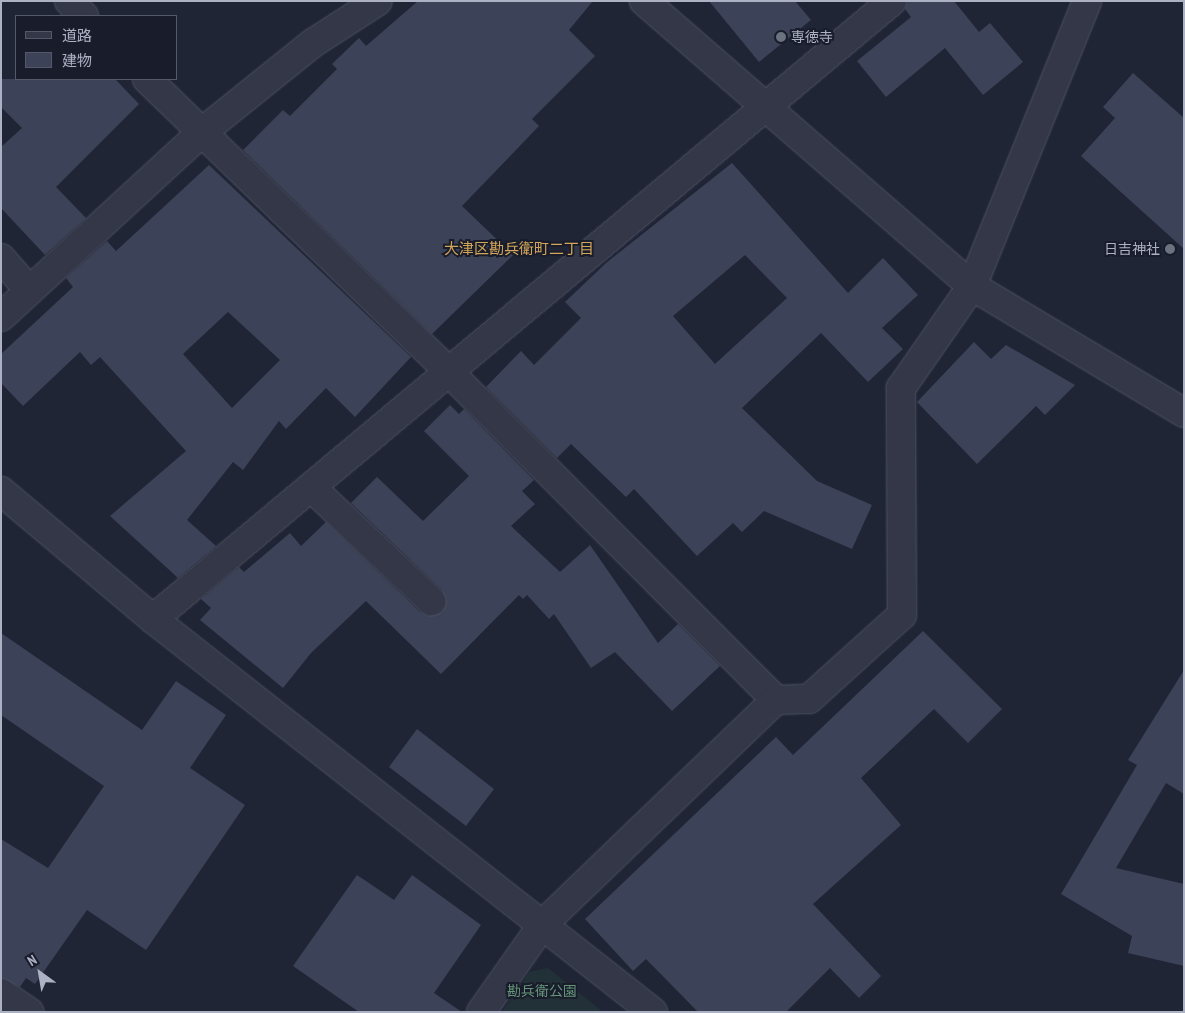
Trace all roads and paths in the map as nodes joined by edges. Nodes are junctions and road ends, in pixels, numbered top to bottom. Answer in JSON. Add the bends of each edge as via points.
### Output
{"nodes":[{"id":1,"x":69,"y":1,"type":"edge"},
{"id":2,"x":378,"y":1,"type":"edge"},
{"id":3,"x":644,"y":1,"type":"edge"},
{"id":4,"x":892,"y":1,"type":"edge"},
{"id":5,"x":1081,"y":5,"type":"edge"},
{"id":6,"x":83,"y":15,"type":"edge"},
{"id":7,"x":148,"y":80,"type":"edge"},
{"id":8,"x":764,"y":107,"type":"junction"},
{"id":9,"x":201,"y":133,"type":"junction"},
{"id":10,"x":1,"y":258,"type":"edge"},
{"id":11,"x":972,"y":286,"type":"junction"},
{"id":12,"x":29,"y":290,"type":"junction"},
{"id":13,"x":1,"y":317,"type":"edge"},
{"id":14,"x":448,"y":372,"type":"junction"},
{"id":15,"x":1184,"y":413,"type":"edge"},
{"id":16,"x":310,"y":487,"type":"junction"},
{"id":17,"x":1,"y":491,"type":"edge"},
{"id":18,"x":431,"y":601,"type":"dead end"},
{"id":19,"x":153,"y":619,"type":"junction"},
{"id":20,"x":776,"y":700,"type":"junction"},
{"id":21,"x":542,"y":924,"type":"junction"},
{"id":22,"x":1,"y":993,"type":"edge"},
{"id":23,"x":29,"y":1012,"type":"edge"},
{"id":24,"x":481,"y":1012,"type":"edge"},
{"id":25,"x":653,"y":1012,"type":"edge"}],
"edges":[{"from":1,"to":6,"type":"street"},
{"from":2,"to":9,"type":"street","via":[[314,43]]},
{"from":3,"to":8,"type":"street"},
{"from":4,"to":8,"type":"street"},
{"from":5,"to":11,"type":"street"},
{"from":7,"to":9,"type":"street"},
{"from":8,"to":11,"type":"street"},
{"from":8,"to":14,"type":"street"},
{"from":9,"to":12,"type":"street"},
{"from":9,"to":14,"type":"street"},
{"from":10,"to":12,"type":"street"},
{"from":11,"to":15,"type":"street"},
{"from":11,"to":20,"type":"street","via":[[901,388],[902,616],[809,699]]},
{"from":12,"to":13,"type":"street"},
{"from":14,"to":16,"type":"street"},
{"from":14,"to":20,"type":"street"},
{"from":16,"to":18,"type":"street"},
{"from":16,"to":19,"type":"street"},
{"from":17,"to":19,"type":"street"},
{"from":19,"to":21,"type":"street"},
{"from":20,"to":21,"type":"street"},
{"from":21,"to":24,"type":"street"},
{"from":21,"to":25,"type":"street"},
{"from":22,"to":23,"type":"street"}]}
